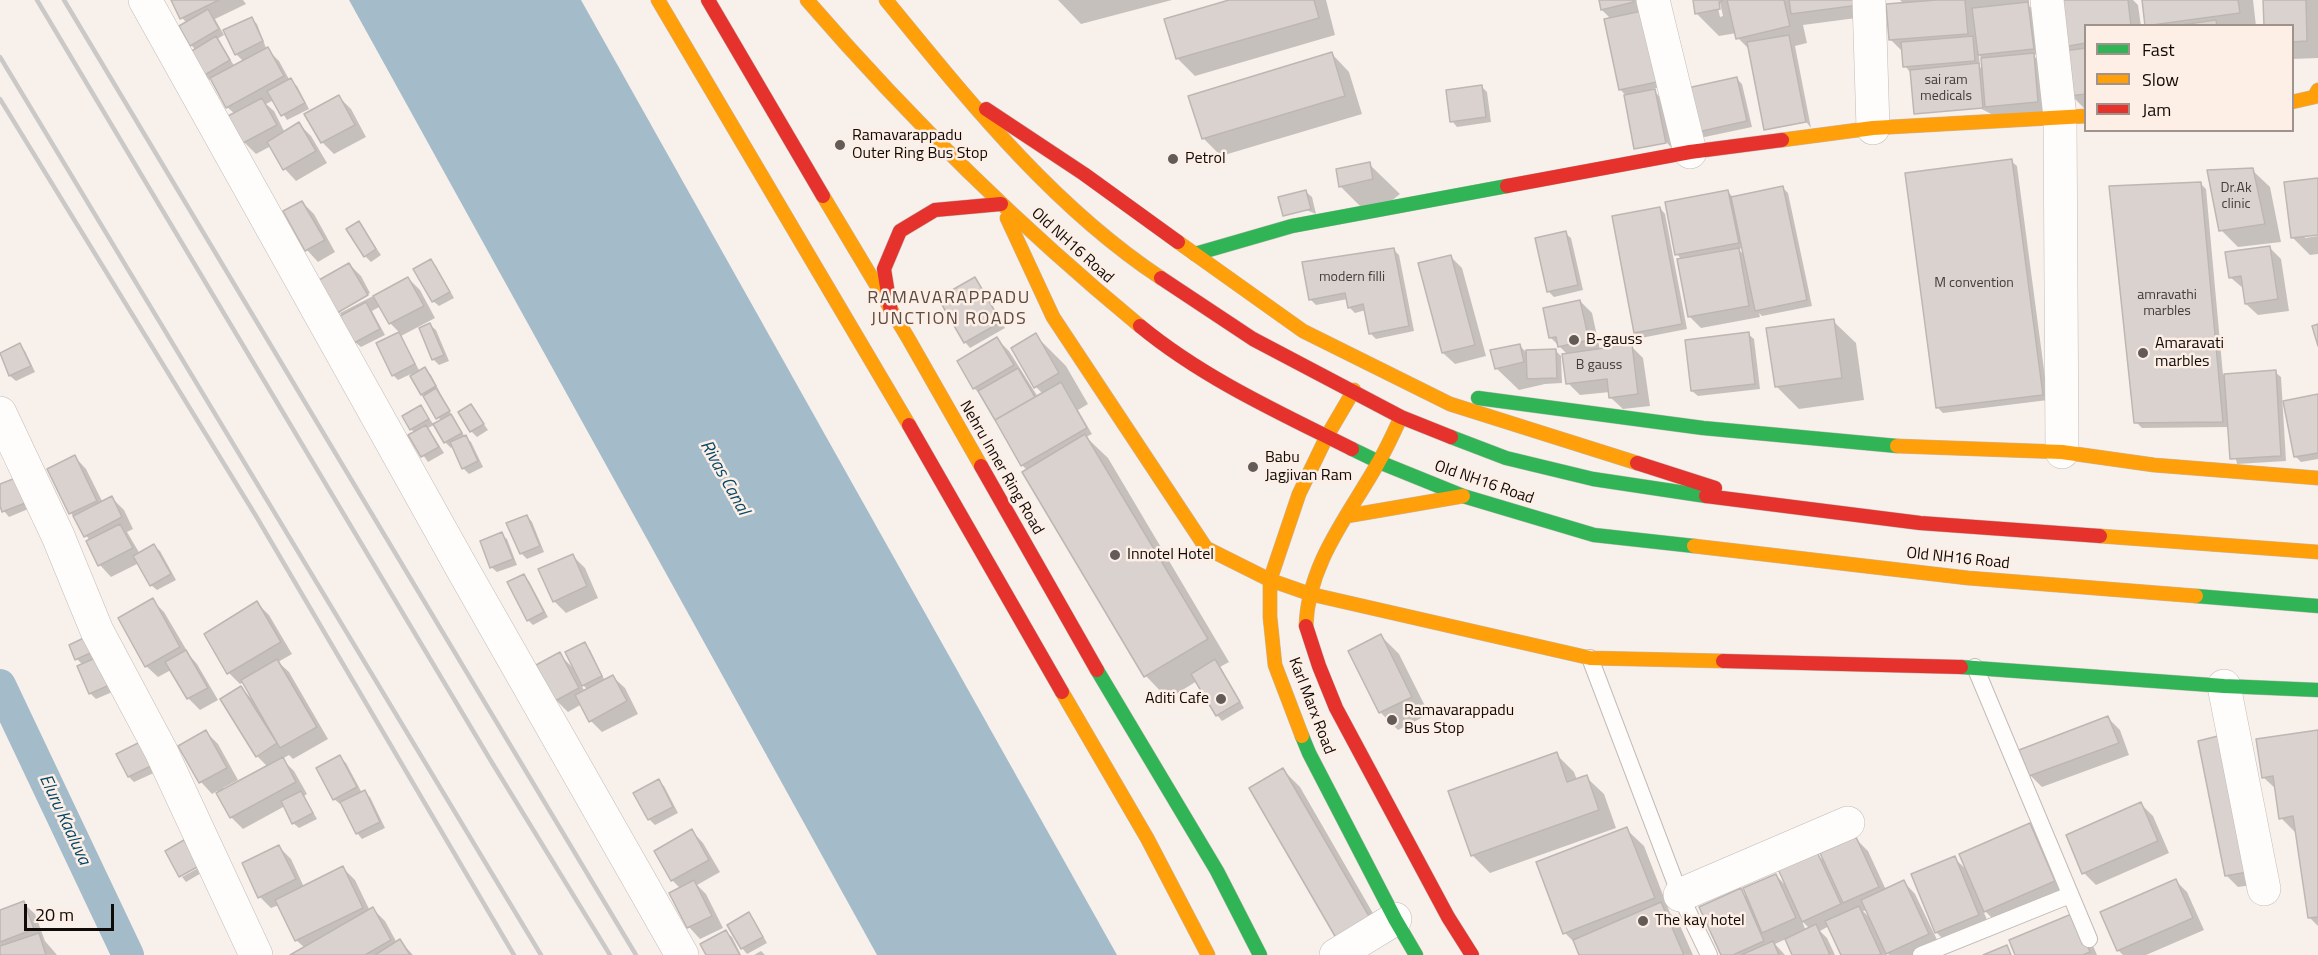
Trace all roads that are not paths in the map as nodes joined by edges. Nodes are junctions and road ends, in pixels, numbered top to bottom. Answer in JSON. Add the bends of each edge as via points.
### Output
{"nodes":[{"id":1,"x":145,"y":0,"type":"edge"},
{"id":2,"x":658,"y":0,"type":"edge"},
{"id":3,"x":708,"y":0,"type":"edge"},
{"id":4,"x":807,"y":0,"type":"edge"},
{"id":5,"x":886,"y":0,"type":"edge"},
{"id":6,"x":1653,"y":0,"type":"edge"},
{"id":7,"x":1869,"y":0,"type":"edge"},
{"id":8,"x":2047,"y":0,"type":"edge"},
{"id":9,"x":2318,"y":90,"type":"edge"},
{"id":10,"x":964,"y":95,"type":"junction"},
{"id":11,"x":2294,"y":102,"type":"edge"},
{"id":12,"x":2073,"y":116,"type":"edge"},
{"id":13,"x":1873,"y":128,"type":"junction"},
{"id":14,"x":1690,"y":152,"type":"junction"},
{"id":15,"x":1000,"y":204,"type":"junction"},
{"id":16,"x":1195,"y":254,"type":"junction"},
{"id":17,"x":891,"y":312,"type":"junction"},
{"id":18,"x":1354,"y":390,"type":"junction"},
{"id":19,"x":1450,"y":404,"type":"junction"},
{"id":20,"x":0,"y":413,"type":"edge"},
{"id":21,"x":1401,"y":417,"type":"junction"},
{"id":22,"x":1327,"y":436,"type":"junction"},
{"id":23,"x":2062,"y":452,"type":"junction"},
{"id":24,"x":1379,"y":462,"type":"junction"},
{"id":25,"x":2318,"y":478,"type":"edge"},
{"id":26,"x":1463,"y":496,"type":"junction"},
{"id":27,"x":1762,"y":504,"type":"junction"},
{"id":28,"x":1347,"y":516,"type":"junction"},
{"id":29,"x":2318,"y":552,"type":"edge"},
{"id":30,"x":1270,"y":580,"type":"junction"},
{"id":31,"x":1310,"y":594,"type":"junction"},
{"id":32,"x":2318,"y":606,"type":"edge"},
{"id":33,"x":1590,"y":658,"type":"junction"},
{"id":34,"x":1975,"y":667,"type":"junction"},
{"id":35,"x":2224,"y":686,"type":"junction"},
{"id":36,"x":2318,"y":690,"type":"edge"},
{"id":37,"x":1848,"y":823,"type":"dead end"},
{"id":38,"x":2264,"y":889,"type":"dead end"},
{"id":39,"x":1680,"y":895,"type":"junction"},
{"id":40,"x":2070,"y":895,"type":"junction"},
{"id":41,"x":1395,"y":919,"type":"junction"},
{"id":42,"x":2089,"y":939,"type":"dead end"},
{"id":43,"x":256,"y":955,"type":"edge"},
{"id":44,"x":682,"y":955,"type":"edge"},
{"id":45,"x":1208,"y":955,"type":"edge"},
{"id":46,"x":1260,"y":955,"type":"edge"},
{"id":47,"x":1336,"y":955,"type":"edge"},
{"id":48,"x":1416,"y":955,"type":"edge"},
{"id":49,"x":1472,"y":955,"type":"edge"},
{"id":50,"x":1708,"y":955,"type":"edge"},
{"id":51,"x":1921,"y":955,"type":"edge"}],
"edges":[{"from":1,"to":44,"type":"street"},
{"from":2,"to":45,"type":"main road","via":[[855,331],[1193,922]]},
{"from":3,"to":17,"type":"main road","name":"Nehru Inner Ring Road"},
{"from":4,"to":15,"type":"main road","name":"Old NH16 Road","via":[[870,73]]},
{"from":5,"to":10,"type":"main road","name":"Old NH16 Road"},
{"from":6,"to":14,"type":"street"},
{"from":7,"to":13,"type":"street"},
{"from":8,"to":12,"type":"street"},
{"from":9,"to":11,"type":"main road","via":[[2314,97]]},
{"from":10,"to":16,"type":"main road"},
{"from":10,"to":18,"type":"main road","name":"Old NH16 Road","via":[[1067,204],[1135,261],[1253,339]]},
{"from":12,"to":13,"type":"main road"},
{"from":12,"to":23,"type":"street"},
{"from":13,"to":14,"type":"main road"},
{"from":14,"to":16,"type":"main road","via":[[1292,226]]},
{"from":15,"to":17,"type":"main road","via":[[935,210],[900,231],[884,269]]},
{"from":15,"to":22,"type":"main road","name":"Old NH16 Road","via":[[1159,342],[1254,400]]},
{"from":15,"to":30,"type":"main road","via":[[1053,317],[1206,548]]},
{"from":16,"to":19,"type":"main road","via":[[1303,331]]},
{"from":17,"to":46,"type":"main road","name":"Nehru Inner Ring Road","via":[[1217,871]]},
{"from":18,"to":21,"type":"main road","name":"Old NH16 Road"},
{"from":18,"to":22,"type":"main road","name":"Karl Marx Road"},
{"from":19,"to":23,"type":"main road","via":[[1473,398],[1703,428],[1880,445]]},
{"from":19,"to":27,"type":"main road"},
{"from":20,"to":43,"type":"street","via":[[98,631],[161,751]]},
{"from":21,"to":24,"type":"main road","name":"Karl Marx Road"},
{"from":21,"to":27,"type":"main road","name":"Old NH16 Road","via":[[1517,461],[1593,479]]},
{"from":22,"to":24,"type":"main road","name":"Old NH16 Road"},
{"from":22,"to":30,"type":"main road","name":"Karl Marx Road","via":[[1299,494]]},
{"from":23,"to":25,"type":"main road","via":[[2154,465]]},
{"from":24,"to":26,"type":"main road","name":"Old NH16 Road"},
{"from":24,"to":28,"type":"main road","name":"Karl Marx Road"},
{"from":26,"to":28,"type":"main road"},
{"from":26,"to":32,"type":"main road","name":"Old NH16 Road","via":[[1594,535],[1968,578]]},
{"from":27,"to":29,"type":"main road","name":"Old NH16 Road","via":[[1920,523]]},
{"from":28,"to":31,"type":"main road","name":"Karl Marx Road","via":[[1322,557]]},
{"from":30,"to":31,"type":"main road"},
{"from":30,"to":41,"type":"main road","name":"Karl Marx Road","via":[[1275,664],[1309,753]]},
{"from":31,"to":33,"type":"main road"},
{"from":31,"to":49,"type":"main road","name":"Karl Marx Road","via":[[1306,625],[1336,708]]},
{"from":33,"to":34,"type":"main road"},
{"from":33,"to":39,"type":"lane"},
{"from":34,"to":35,"type":"main road"},
{"from":34,"to":40,"type":"lane"},
{"from":35,"to":36,"type":"main road"},
{"from":35,"to":38,"type":"street"},
{"from":37,"to":39,"type":"street"},
{"from":39,"to":50,"type":"lane"},
{"from":40,"to":42,"type":"lane"},
{"from":40,"to":51,"type":"lane"},
{"from":41,"to":47,"type":"street"},
{"from":41,"to":48,"type":"main road","name":"Karl Marx Road"}]}
